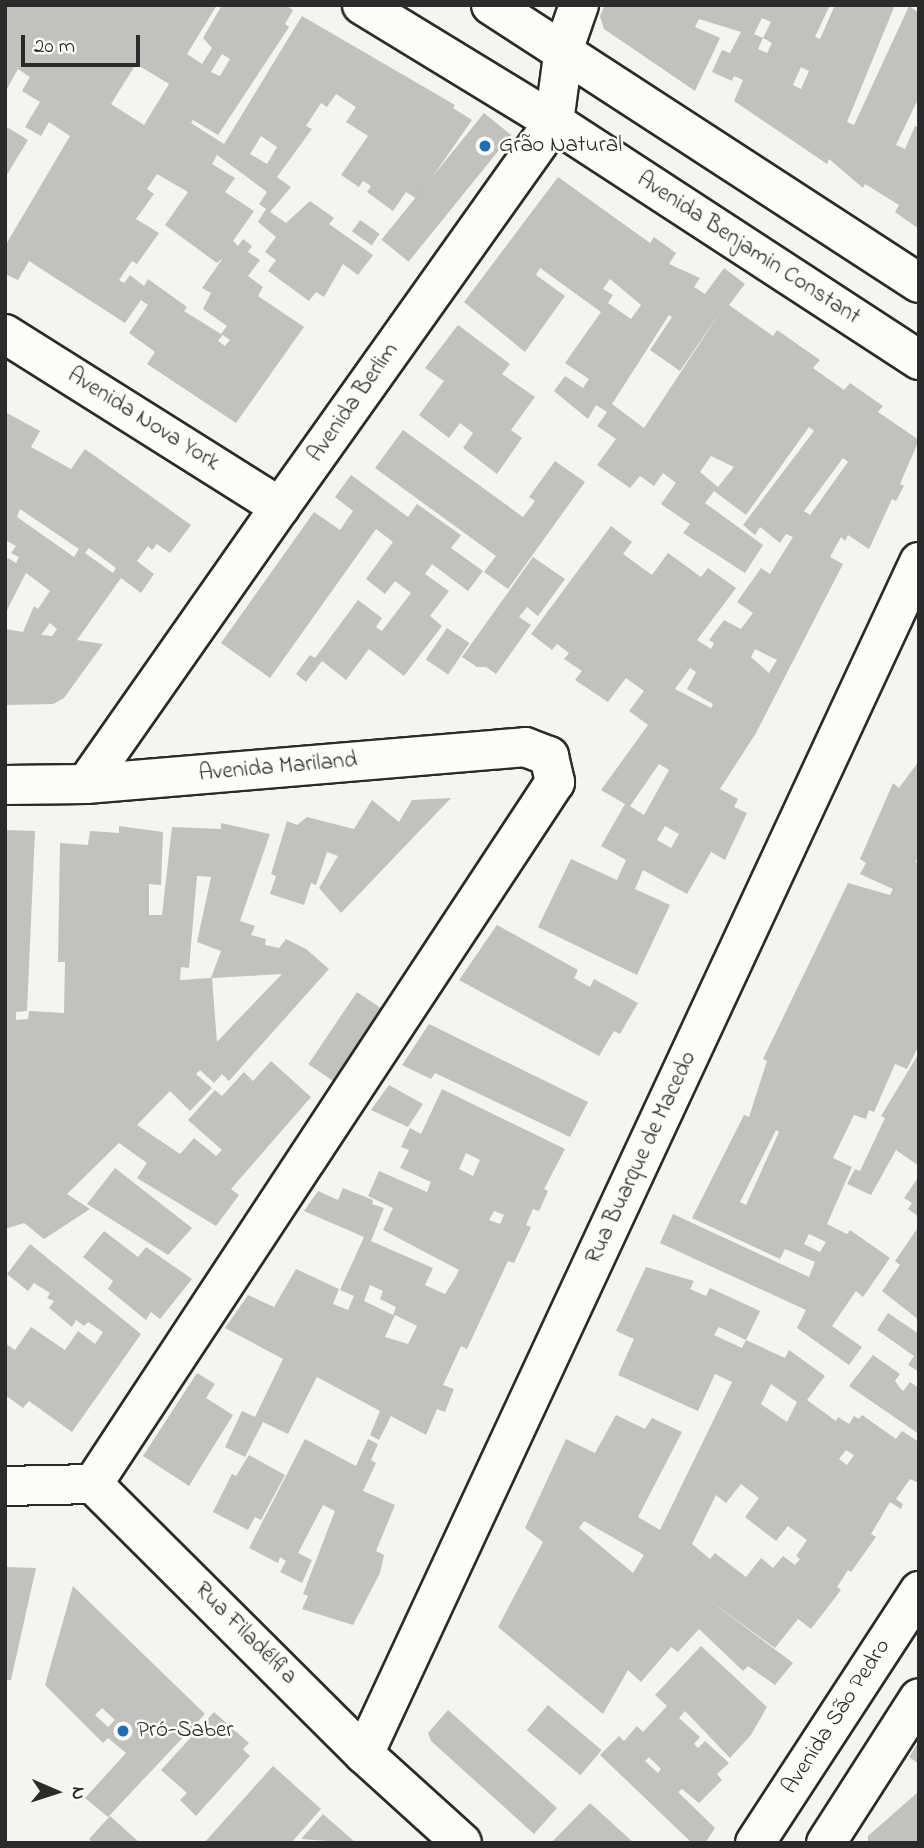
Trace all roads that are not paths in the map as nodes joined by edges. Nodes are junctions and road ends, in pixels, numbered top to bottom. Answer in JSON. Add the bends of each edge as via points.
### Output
{"nodes":[{"id":1,"x":362,"y":5,"type":"edge"},
{"id":2,"x":491,"y":5,"type":"edge"},
{"id":3,"x":579,"y":5,"type":"edge"},
{"id":4,"x":564,"y":48,"type":"junction"},
{"id":5,"x":554,"y":122,"type":"junction"},
{"id":6,"x":919,"y":283,"type":"edge"},
{"id":7,"x":5,"y":334,"type":"edge"},
{"id":8,"x":919,"y":360,"type":"edge"},
{"id":9,"x":281,"y":507,"type":"junction"},
{"id":10,"x":919,"y":562,"type":"edge"},
{"id":11,"x":86,"y":784,"type":"junction"},
{"id":12,"x":5,"y":785,"type":"edge"},
{"id":13,"x":93,"y":1484,"type":"junction"},
{"id":14,"x":5,"y":1486,"type":"edge"},
{"id":15,"x":919,"y":1591,"type":"edge"},
{"id":16,"x":907,"y":1636,"type":"edge"},
{"id":17,"x":919,"y":1698,"type":"edge"},
{"id":18,"x":364,"y":1754,"type":"junction"},
{"id":19,"x":785,"y":1796,"type":"junction"},
{"id":20,"x":830,"y":1836,"type":"edge"},
{"id":21,"x":462,"y":1843,"type":"edge"},
{"id":22,"x":755,"y":1843,"type":"edge"}],
"edges":[{"from":1,"to":5,"type":"street","name":"Avenida Benjamin Constant"},
{"from":2,"to":4,"type":"street"},
{"from":3,"to":4,"type":"street","name":"Avenida Berlim"},
{"from":4,"to":5,"type":"street","name":"Avenida Berlim"},
{"from":4,"to":6,"type":"street"},
{"from":5,"to":8,"type":"street","name":"Avenida Benjamin Constant"},
{"from":5,"to":9,"type":"street","name":"Avenida Berlim"},
{"from":7,"to":9,"type":"street","name":"Avenida Nova York"},
{"from":9,"to":11,"type":"street","name":"Avenida Berlim"},
{"from":10,"to":18,"type":"street","name":"Rua Buarque de Macedo"},
{"from":11,"to":12,"type":"street","name":"Avenida Mariland"},
{"from":11,"to":13,"type":"street","name":"Avenida Mariland","via":[[525,747],[549,756],[555,782]]},
{"from":13,"to":14,"type":"street"},
{"from":13,"to":18,"type":"street","name":"Rua Filadélfia"},
{"from":15,"to":16,"type":"street","name":"Avenida São Pedro"},
{"from":16,"to":19,"type":"street","name":"Avenida São Pedro"},
{"from":17,"to":20,"type":"street"},
{"from":18,"to":21,"type":"street","name":"Rua Filadélfia"},
{"from":19,"to":20,"type":"street"},
{"from":19,"to":22,"type":"street","name":"Avenida São Pedro"}]}
